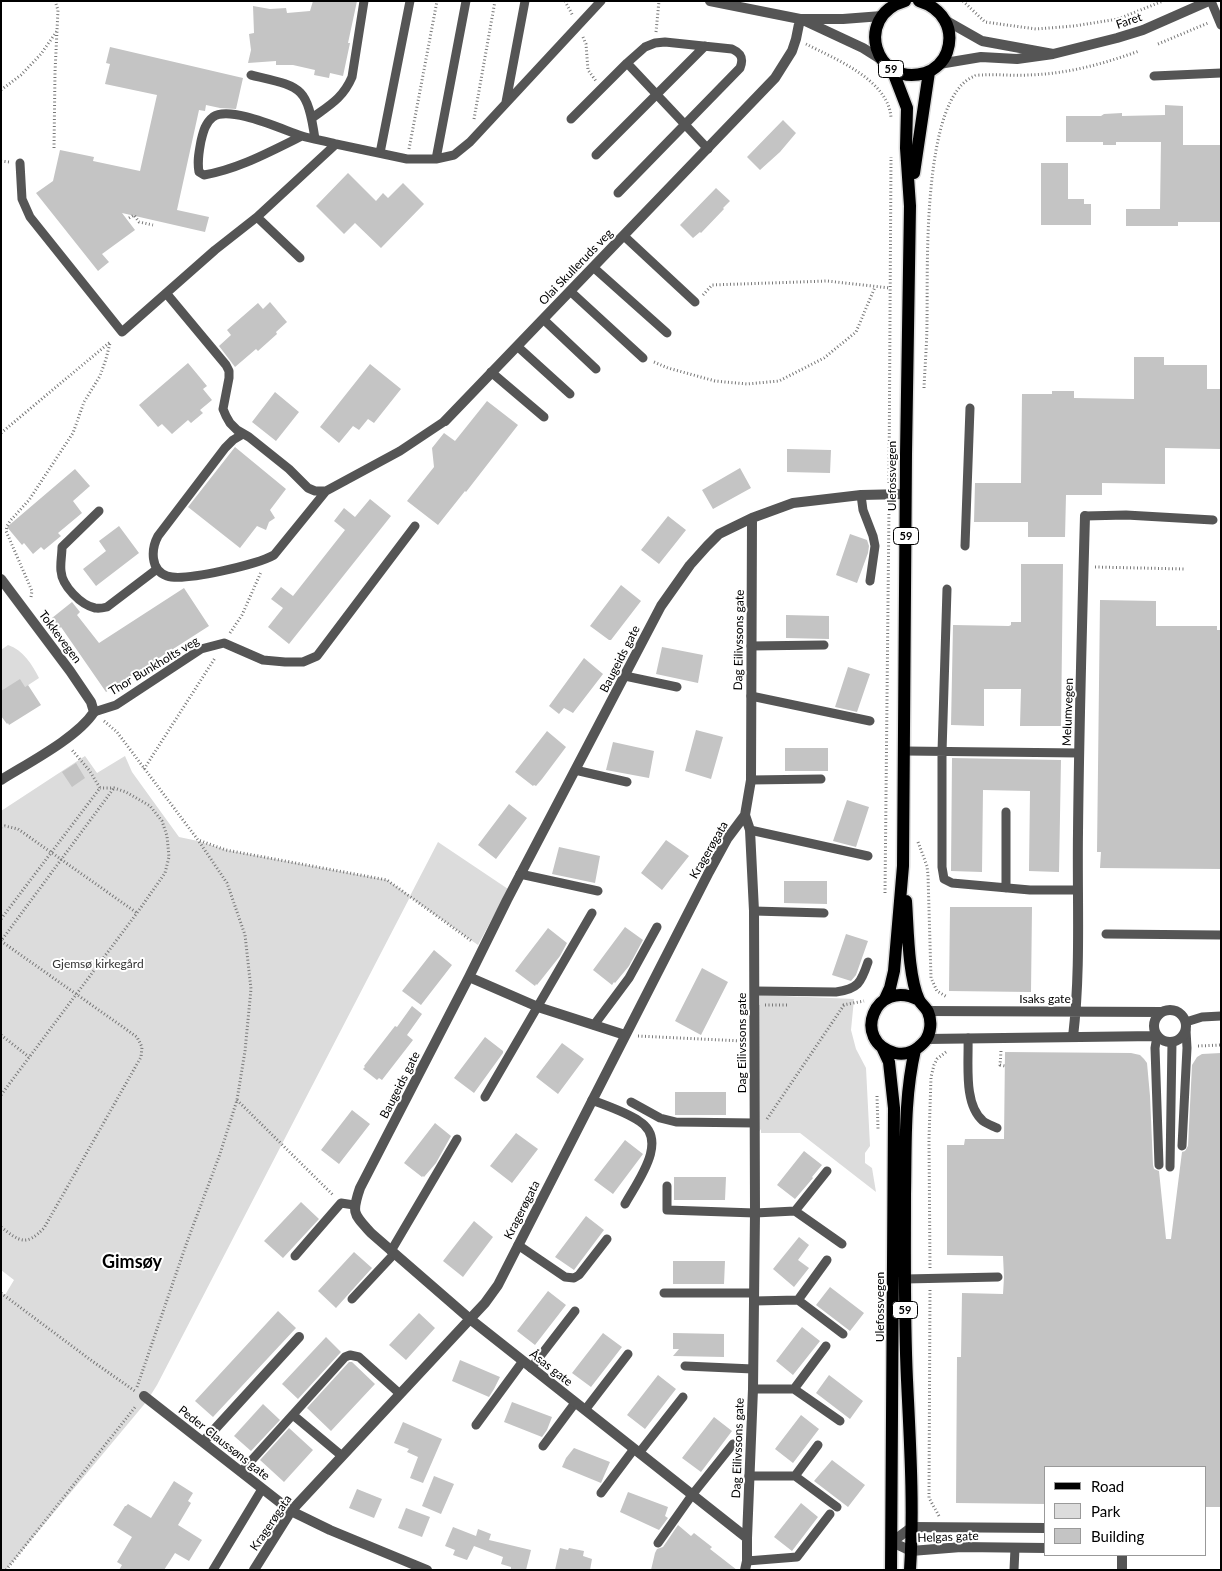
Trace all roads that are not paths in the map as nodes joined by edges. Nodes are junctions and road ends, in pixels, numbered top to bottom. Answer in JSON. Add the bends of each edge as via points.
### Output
{"nodes":[{"id":1,"x":364,"y":1,"type":"edge"},
{"id":2,"x":410,"y":1,"type":"edge"},
{"id":3,"x":466,"y":1,"type":"edge"},
{"id":4,"x":526,"y":1,"type":"edge"},
{"id":5,"x":601,"y":1,"type":"edge"},
{"id":6,"x":710,"y":1,"type":"edge"},
{"id":7,"x":906,"y":1,"type":"edge"},
{"id":8,"x":1210,"y":1,"type":"edge"},
{"id":9,"x":925,"y":2,"type":"edge"},
{"id":10,"x":887,"y":9,"type":"edge"},
{"id":11,"x":800,"y":19,"type":"junction"},
{"id":12,"x":945,"y":20,"type":"junction"},
{"id":13,"x":1221,"y":25,"type":"edge"},
{"id":14,"x":705,"y":46,"type":"junction"},
{"id":15,"x":1053,"y":54,"type":"junction"},
{"id":16,"x":882,"y":60,"type":"junction"},
{"id":17,"x":627,"y":63,"type":"junction"},
{"id":18,"x":934,"y":68,"type":"junction"},
{"id":19,"x":892,"y":69,"type":"junction"},
{"id":20,"x":1221,"y":73,"type":"edge"},
{"id":21,"x":251,"y":75,"type":"dead end"},
{"id":22,"x":1154,"y":76,"type":"dead end"},
{"id":23,"x":657,"y":95,"type":"junction"},
{"id":24,"x":506,"y":103,"type":"junction"},
{"id":25,"x":312,"y":118,"type":"junction"},
{"id":26,"x":571,"y":119,"type":"dead end"},
{"id":27,"x":684,"y":124,"type":"junction"},
{"id":28,"x":302,"y":136,"type":"junction"},
{"id":29,"x":315,"y":139,"type":"junction"},
{"id":30,"x":336,"y":144,"type":"junction"},
{"id":31,"x":708,"y":150,"type":"junction"},
{"id":32,"x":380,"y":153,"type":"junction"},
{"id":33,"x":596,"y":155,"type":"dead end"},
{"id":34,"x":436,"y":159,"type":"junction"},
{"id":35,"x":20,"y":163,"type":"dead end"},
{"id":36,"x":618,"y":192,"type":"dead end"},
{"id":37,"x":910,"y":206,"type":"junction"},
{"id":38,"x":257,"y":217,"type":"junction"},
{"id":39,"x":624,"y":236,"type":"junction"},
{"id":40,"x":300,"y":258,"type":"dead end"},
{"id":41,"x":593,"y":267,"type":"junction"},
{"id":42,"x":570,"y":291,"type":"junction"},
{"id":43,"x":166,"y":294,"type":"junction"},
{"id":44,"x":695,"y":302,"type":"road end"},
{"id":45,"x":543,"y":319,"type":"junction"},
{"id":46,"x":667,"y":333,"type":"dead end"},
{"id":47,"x":517,"y":346,"type":"junction"},
{"id":48,"x":643,"y":358,"type":"road end"},
{"id":49,"x":596,"y":369,"type":"dead end"},
{"id":50,"x":491,"y":372,"type":"junction"},
{"id":51,"x":570,"y":394,"type":"dead end"},
{"id":52,"x":970,"y":408,"type":"dead end"},
{"id":53,"x":544,"y":417,"type":"dead end"},
{"id":54,"x":445,"y":420,"type":"joint"},
{"id":55,"x":243,"y":434,"type":"junction"},
{"id":56,"x":326,"y":492,"type":"junction"},
{"id":57,"x":906,"y":494,"type":"junction"},
{"id":58,"x":862,"y":495,"type":"junction"},
{"id":59,"x":99,"y":511,"type":"dead end"},
{"id":60,"x":1085,"y":516,"type":"joint"},
{"id":61,"x":752,"y":518,"type":"junction"},
{"id":62,"x":1213,"y":520,"type":"dead end"},
{"id":63,"x":415,"y":526,"type":"dead end"},
{"id":64,"x":965,"y":546,"type":"dead end"},
{"id":65,"x":158,"y":569,"type":"junction"},
{"id":66,"x":1,"y":579,"type":"edge"},
{"id":67,"x":870,"y":581,"type":"dead end"},
{"id":68,"x":947,"y":588,"type":"dead end"},
{"id":69,"x":824,"y":645,"type":"dead end"},
{"id":70,"x":751,"y":646,"type":"junction"},
{"id":71,"x":625,"y":676,"type":"junction"},
{"id":72,"x":677,"y":687,"type":"dead end"},
{"id":73,"x":750,"y":696,"type":"junction"},
{"id":74,"x":94,"y":712,"type":"junction"},
{"id":75,"x":870,"y":721,"type":"dead end"},
{"id":76,"x":904,"y":751,"type":"junction"},
{"id":77,"x":942,"y":752,"type":"junction"},
{"id":78,"x":1079,"y":752,"type":"junction"},
{"id":79,"x":575,"y":770,"type":"junction"},
{"id":80,"x":820,"y":779,"type":"dead end"},
{"id":81,"x":1,"y":780,"type":"edge"},
{"id":82,"x":751,"y":780,"type":"junction"},
{"id":83,"x":627,"y":782,"type":"dead end"},
{"id":84,"x":1006,"y":812,"type":"dead end"},
{"id":85,"x":745,"y":815,"type":"junction"},
{"id":86,"x":750,"y":830,"type":"junction"},
{"id":87,"x":868,"y":856,"type":"dead end"},
{"id":88,"x":903,"y":866,"type":"junction"},
{"id":89,"x":520,"y":874,"type":"junction"},
{"id":90,"x":1006,"y":888,"type":"junction"},
{"id":91,"x":1077,"y":890,"type":"junction"},
{"id":92,"x":598,"y":891,"type":"dead end"},
{"id":93,"x":754,"y":911,"type":"junction"},
{"id":94,"x":592,"y":913,"type":"dead end"},
{"id":95,"x":824,"y":913,"type":"dead end"},
{"id":96,"x":657,"y":927,"type":"dead end"},
{"id":97,"x":1106,"y":934,"type":"dead end"},
{"id":98,"x":1220,"y":935,"type":"dead end"},
{"id":99,"x":868,"y":962,"type":"dead end"},
{"id":100,"x":469,"y":977,"type":"junction"},
{"id":101,"x":755,"y":991,"type":"junction"},
{"id":102,"x":885,"y":999,"type":"junction"},
{"id":103,"x":919,"y":1000,"type":"junction"},
{"id":104,"x":538,"y":1007,"type":"junction"},
{"id":105,"x":928,"y":1011,"type":"junction"},
{"id":106,"x":1076,"y":1012,"type":"junction"},
{"id":107,"x":1162,"y":1012,"type":"junction"},
{"id":108,"x":1221,"y":1016,"type":"edge"},
{"id":109,"x":594,"y":1025,"type":"junction"},
{"id":110,"x":1186,"y":1026,"type":"junction"},
{"id":111,"x":625,"y":1035,"type":"junction"},
{"id":112,"x":1157,"y":1036,"type":"junction"},
{"id":113,"x":1073,"y":1037,"type":"junction"},
{"id":114,"x":968,"y":1038,"type":"junction"},
{"id":115,"x":927,"y":1039,"type":"junction"},
{"id":116,"x":1172,"y":1042,"type":"junction"},
{"id":117,"x":882,"y":1047,"type":"junction"},
{"id":118,"x":915,"y":1050,"type":"junction"},
{"id":119,"x":485,"y":1097,"type":"dead end"},
{"id":120,"x":592,"y":1100,"type":"junction"},
{"id":121,"x":630,"y":1102,"type":"dead end"},
{"id":122,"x":754,"y":1123,"type":"junction"},
{"id":123,"x":997,"y":1128,"type":"dead end"},
{"id":124,"x":457,"y":1139,"type":"dead end"},
{"id":125,"x":1182,"y":1146,"type":"dead end"},
{"id":126,"x":1159,"y":1165,"type":"dead end"},
{"id":127,"x":1170,"y":1167,"type":"dead end"},
{"id":128,"x":827,"y":1171,"type":"dead end"},
{"id":129,"x":667,"y":1186,"type":"dead end"},
{"id":130,"x":354,"y":1204,"type":"junction"},
{"id":131,"x":625,"y":1204,"type":"dead end"},
{"id":132,"x":795,"y":1212,"type":"junction"},
{"id":133,"x":755,"y":1213,"type":"junction"},
{"id":134,"x":607,"y":1239,"type":"dead end"},
{"id":135,"x":842,"y":1244,"type":"dead end"},
{"id":136,"x":518,"y":1245,"type":"junction"},
{"id":137,"x":393,"y":1252,"type":"junction"},
{"id":138,"x":295,"y":1256,"type":"dead end"},
{"id":139,"x":827,"y":1260,"type":"dead end"},
{"id":140,"x":998,"y":1277,"type":"dead end"},
{"id":141,"x":905,"y":1279,"type":"junction"},
{"id":142,"x":664,"y":1293,"type":"dead end"},
{"id":143,"x":754,"y":1297,"type":"junction"},
{"id":144,"x":352,"y":1299,"type":"dead end"},
{"id":145,"x":798,"y":1300,"type":"junction"},
{"id":146,"x":574,"y":1311,"type":"dead end"},
{"id":147,"x":470,"y":1319,"type":"junction"},
{"id":148,"x":843,"y":1334,"type":"dead end"},
{"id":149,"x":299,"y":1337,"type":"dead end"},
{"id":150,"x":826,"y":1346,"type":"dead end"},
{"id":151,"x":628,"y":1354,"type":"dead end"},
{"id":152,"x":527,"y":1365,"type":"junction"},
{"id":153,"x":685,"y":1366,"type":"dead end"},
{"id":154,"x":753,"y":1369,"type":"junction"},
{"id":155,"x":753,"y":1389,"type":"junction"},
{"id":156,"x":794,"y":1389,"type":"junction"},
{"id":157,"x":400,"y":1394,"type":"junction"},
{"id":158,"x":144,"y":1396,"type":"road end"},
{"id":159,"x":683,"y":1397,"type":"dead end"},
{"id":160,"x":575,"y":1403,"type":"junction"},
{"id":161,"x":585,"y":1410,"type":"junction"},
{"id":162,"x":293,"y":1415,"type":"junction"},
{"id":163,"x":840,"y":1421,"type":"dead end"},
{"id":164,"x":476,"y":1425,"type":"dead end"},
{"id":165,"x":203,"y":1442,"type":"junction"},
{"id":166,"x":733,"y":1444,"type":"dead end"},
{"id":167,"x":818,"y":1445,"type":"dead end"},
{"id":168,"x":543,"y":1446,"type":"dead end"},
{"id":169,"x":636,"y":1451,"type":"junction"},
{"id":170,"x":342,"y":1456,"type":"junction"},
{"id":171,"x":241,"y":1472,"type":"junction"},
{"id":172,"x":749,"y":1476,"type":"junction"},
{"id":173,"x":795,"y":1476,"type":"junction"},
{"id":174,"x":262,"y":1489,"type":"junction"},
{"id":175,"x":601,"y":1493,"type":"dead end"},
{"id":176,"x":692,"y":1495,"type":"junction"},
{"id":177,"x":291,"y":1511,"type":"junction"},
{"id":178,"x":912,"y":1527,"type":"junction"},
{"id":179,"x":1044,"y":1528,"type":"edge"},
{"id":180,"x":746,"y":1538,"type":"junction"},
{"id":181,"x":892,"y":1542,"type":"junction"},
{"id":182,"x":658,"y":1543,"type":"dead end"},
{"id":183,"x":1015,"y":1548,"type":"junction"},
{"id":184,"x":1044,"y":1548,"type":"edge"},
{"id":185,"x":912,"y":1551,"type":"junction"},
{"id":186,"x":746,"y":1565,"type":"edge"},
{"id":187,"x":214,"y":1570,"type":"edge"},
{"id":188,"x":254,"y":1570,"type":"edge"},
{"id":189,"x":427,"y":1570,"type":"edge"},
{"id":190,"x":892,"y":1570,"type":"edge"},
{"id":191,"x":910,"y":1570,"type":"edge"},
{"id":192,"x":1014,"y":1570,"type":"edge"}],
"edges":[{"from":1,"to":25,"type":"lane","via":[[352,77],[334,102]]},
{"from":2,"to":32,"type":"lane"},
{"from":3,"to":34,"type":"lane"},
{"from":4,"to":24,"type":"lane"},
{"from":5,"to":24,"type":"lane"},
{"from":6,"to":11,"type":"street"},
{"from":7,"to":10,"type":"main road"},
{"from":8,"to":13,"type":"lane"},
{"from":8,"to":15,"type":"street","name":"Faret","via":[[1143,30]]},
{"from":9,"to":12,"type":"main road"},
{"from":10,"to":11,"type":"street","via":[[843,19]]},
{"from":10,"to":16,"type":"main road","number":"59","via":[[875,35],[876,48]]},
{"from":11,"to":16,"type":"street"},
{"from":11,"to":31,"type":"street","name":"Olai Skulleruds veg","via":[[792,51],[775,78]]},
{"from":12,"to":15,"type":"street","name":"Faret","via":[[982,41]]},
{"from":12,"to":18,"type":"main road","number":"59","via":[[950,41],[946,54]]},
{"from":14,"to":17,"type":"lane","via":[[655,43],[645,47]]},
{"from":14,"to":23,"type":"lane"},
{"from":14,"to":27,"type":"lane","via":[[732,48],[742,57],[742,62],[740,68]]},
{"from":15,"to":18,"type":"street","name":"Faret","via":[[1017,59],[981,57]]},
{"from":16,"to":19,"type":"main road","number":"59"},
{"from":17,"to":23,"type":"lane"},
{"from":17,"to":26,"type":"lane"},
{"from":18,"to":19,"type":"main road","number":"59","via":[[917,75]]},
{"from":18,"to":37,"type":"main road","name":"Ulefossvegen","number":"59"},
{"from":19,"to":37,"type":"main road","name":"Ulefossvegen","number":"59","via":[[907,108]]},
{"from":20,"to":22,"type":"lane"},
{"from":21,"to":25,"type":"lane","via":[[296,88],[304,96]]},
{"from":23,"to":27,"type":"lane"},
{"from":23,"to":33,"type":"lane"},
{"from":24,"to":34,"type":"lane","via":[[470,142],[454,154]]},
{"from":25,"to":29,"type":"lane"},
{"from":27,"to":31,"type":"lane"},
{"from":27,"to":36,"type":"lane"},
{"from":28,"to":28,"type":"lane","via":[[248,117],[218,115],[206,124],[197,163],[199,172],[204,175],[235,167]]},
{"from":28,"to":29,"type":"lane"},
{"from":29,"to":30,"type":"lane"},
{"from":30,"to":32,"type":"lane"},
{"from":30,"to":38,"type":"lane"},
{"from":31,"to":39,"type":"street","name":"Olai Skulleruds veg"},
{"from":32,"to":34,"type":"lane","via":[[407,159]]},
{"from":35,"to":43,"type":"lane","via":[[22,199],[30,217],[122,332]]},
{"from":37,"to":57,"type":"main road","name":"Ulefossvegen","number":"59"},
{"from":38,"to":40,"type":"lane"},
{"from":38,"to":43,"type":"lane"},
{"from":39,"to":41,"type":"street","name":"Olai Skulleruds veg"},
{"from":39,"to":44,"type":"lane"},
{"from":41,"to":42,"type":"street","name":"Olai Skulleruds veg"},
{"from":41,"to":46,"type":"lane"},
{"from":42,"to":45,"type":"street","name":"Olai Skulleruds veg"},
{"from":42,"to":48,"type":"lane"},
{"from":43,"to":55,"type":"lane","via":[[226,365],[229,378],[223,409],[230,423]]},
{"from":45,"to":47,"type":"street","name":"Olai Skulleruds veg"},
{"from":45,"to":49,"type":"lane"},
{"from":47,"to":50,"type":"street","name":"Olai Skulleruds veg"},
{"from":47,"to":51,"type":"lane"},
{"from":50,"to":53,"type":"lane"},
{"from":50,"to":54,"type":"street","name":"Olai Skulleruds veg"},
{"from":52,"to":64,"type":"lane"},
{"from":54,"to":56,"type":"lane","name":"Olai Skulleruds veg","via":[[400,451]]},
{"from":55,"to":56,"type":"lane","via":[[308,488]]},
{"from":55,"to":65,"type":"lane","via":[[225,448],[158,536],[152,553]]},
{"from":56,"to":65,"type":"lane","via":[[274,555],[265,560],[187,577],[166,576]]},
{"from":57,"to":58,"type":"street","name":"Baugeids gate"},
{"from":57,"to":76,"type":"main road","name":"Ulefossvegen","number":"59"},
{"from":58,"to":61,"type":"street","name":"Baugeids gate","via":[[793,503]]},
{"from":58,"to":67,"type":"lane","via":[[863,510],[875,546]]},
{"from":59,"to":65,"type":"lane","via":[[62,547],[60,571],[63,581],[85,605],[97,609],[106,607]]},
{"from":60,"to":62,"type":"lane","name":"Melumvegen"},
{"from":60,"to":78,"type":"street","name":"Melumvegen"},
{"from":61,"to":70,"type":"street","name":"Dag Eilivssons gate"},
{"from":61,"to":71,"type":"street","name":"Baugeids gate","via":[[719,534],[690,565],[661,606]]},
{"from":63,"to":74,"type":"lane","name":"Thor Bunkholts veg","via":[[317,656],[303,662],[262,660],[224,643],[201,649],[116,705]]},
{"from":66,"to":74,"type":"street","name":"Tokkevegen","via":[[70,671]]},
{"from":68,"to":77,"type":"lane"},
{"from":69,"to":70,"type":"lane"},
{"from":70,"to":73,"type":"street","name":"Dag Eilivssons gate"},
{"from":71,"to":72,"type":"lane"},
{"from":71,"to":79,"type":"street","name":"Baugeids gate"},
{"from":73,"to":75,"type":"lane"},
{"from":73,"to":82,"type":"street","name":"Dag Eilivssons gate"},
{"from":74,"to":81,"type":"street","name":"Thor Bunkholts veg","via":[[87,722],[64,740]]},
{"from":76,"to":77,"type":"lane"},
{"from":76,"to":88,"type":"main road","name":"Ulefossvegen","number":"59"},
{"from":77,"to":78,"type":"lane"},
{"from":77,"to":90,"type":"lane","via":[[944,879],[952,883]]},
{"from":78,"to":91,"type":"street","name":"Melumvegen"},
{"from":79,"to":83,"type":"lane"},
{"from":79,"to":89,"type":"street","name":"Baugeids gate"},
{"from":80,"to":82,"type":"lane"},
{"from":82,"to":85,"type":"street","name":"Dag Eilivssons gate"},
{"from":84,"to":90,"type":"lane"},
{"from":85,"to":86,"type":"street","name":"Dag Eilivssons gate"},
{"from":85,"to":111,"type":"street","name":"Kragerøgata","via":[[723,847]]},
{"from":86,"to":87,"type":"lane"},
{"from":86,"to":93,"type":"street","name":"Dag Eilivssons gate"},
{"from":88,"to":102,"type":"main road","name":"Ulefossvegen","number":"59","via":[[894,971]]},
{"from":88,"to":103,"type":"main road","name":"Ulefossvegen","number":"59","via":[[911,972]]},
{"from":89,"to":92,"type":"lane"},
{"from":89,"to":100,"type":"street","name":"Baugeids gate"},
{"from":90,"to":91,"type":"lane"},
{"from":91,"to":106,"type":"street","name":"Melumvegen","via":[[1079,957]]},
{"from":93,"to":95,"type":"lane"},
{"from":93,"to":101,"type":"street","name":"Dag Eilivssons gate"},
{"from":94,"to":104,"type":"lane"},
{"from":96,"to":109,"type":"lane","via":[[629,978]]},
{"from":97,"to":98,"type":"lane"},
{"from":99,"to":101,"type":"lane","via":[[861,980],[848,990]]},
{"from":100,"to":104,"type":"street"},
{"from":100,"to":130,"type":"street","name":"Baugeids gate"},
{"from":101,"to":122,"type":"street","name":"Dag Eilivssons gate"},
{"from":102,"to":103,"type":"main road","via":[[901,995]]},
{"from":102,"to":117,"type":"main road","number":"59","via":[[871,1019],[874,1038]]},
{"from":103,"to":105,"type":"main road","number":"59"},
{"from":104,"to":109,"type":"street"},
{"from":104,"to":119,"type":"lane"},
{"from":105,"to":106,"type":"street","name":"Isaks gate"},
{"from":105,"to":115,"type":"main road","via":[[931,1024]]},
{"from":106,"to":107,"type":"street","name":"Isaks gate"},
{"from":106,"to":113,"type":"street","name":"Melumvegen"},
{"from":107,"to":110,"type":"street","name":"Isaks gate","via":[[1175,1010],[1183,1016]]},
{"from":107,"to":112,"type":"street","via":[[1154,1022]]},
{"from":108,"to":110,"type":"lane","via":[[1202,1017]]},
{"from":109,"to":111,"type":"street"},
{"from":110,"to":116,"type":"street","via":[[1179,1039]]},
{"from":110,"to":125,"type":"lane"},
{"from":111,"to":120,"type":"street","name":"Kragerøgata"},
{"from":112,"to":113,"type":"street"},
{"from":112,"to":116,"type":"street"},
{"from":112,"to":126,"type":"lane"},
{"from":113,"to":114,"type":"street"},
{"from":114,"to":115,"type":"street"},
{"from":114,"to":123,"type":"lane","via":[[969,1091],[974,1109],[982,1120]]},
{"from":115,"to":118,"type":"main road"},
{"from":116,"to":127,"type":"lane"},
{"from":117,"to":118,"type":"main road","via":[[901,1054]]},
{"from":117,"to":181,"type":"main road","name":"Ulefossvegen","number":"59","via":[[889,1062],[894,1108]]},
{"from":118,"to":141,"type":"main road","name":"Ulefossvegen","number":"59","via":[[906,1109]]},
{"from":120,"to":131,"type":"lane","via":[[640,1121],[651,1137],[649,1160]]},
{"from":120,"to":136,"type":"street","name":"Kragerøgata"},
{"from":121,"to":122,"type":"lane","via":[[667,1121]]},
{"from":122,"to":133,"type":"street","name":"Dag Eilivssons gate"},
{"from":124,"to":137,"type":"lane"},
{"from":128,"to":132,"type":"lane"},
{"from":129,"to":133,"type":"lane","via":[[666,1210]]},
{"from":130,"to":137,"type":"street","name":"Åsas gate","via":[[356,1217]]},
{"from":130,"to":138,"type":"lane","via":[[341,1203]]},
{"from":132,"to":133,"type":"lane"},
{"from":132,"to":135,"type":"lane"},
{"from":133,"to":143,"type":"street","name":"Dag Eilivssons gate"},
{"from":134,"to":136,"type":"lane","via":[[574,1278],[564,1277]]},
{"from":136,"to":147,"type":"street","name":"Kragerøgata","via":[[498,1285]]},
{"from":137,"to":144,"type":"lane"},
{"from":137,"to":147,"type":"street","name":"Åsas gate"},
{"from":139,"to":145,"type":"lane"},
{"from":140,"to":141,"type":"lane"},
{"from":141,"to":178,"type":"main road","name":"Ulefossvegen","number":"59"},
{"from":142,"to":143,"type":"lane"},
{"from":143,"to":145,"type":"lane"},
{"from":143,"to":154,"type":"street","name":"Dag Eilivssons gate"},
{"from":145,"to":148,"type":"lane"},
{"from":146,"to":152,"type":"lane"},
{"from":147,"to":152,"type":"street","name":"Åsas gate"},
{"from":147,"to":157,"type":"street","name":"Kragerøgata"},
{"from":149,"to":165,"type":"street"},
{"from":150,"to":156,"type":"lane"},
{"from":151,"to":161,"type":"lane"},
{"from":152,"to":160,"type":"street","name":"Åsas gate"},
{"from":152,"to":164,"type":"lane"},
{"from":153,"to":154,"type":"lane"},
{"from":154,"to":155,"type":"street","name":"Dag Eilivssons gate"},
{"from":155,"to":156,"type":"lane"},
{"from":155,"to":172,"type":"street","name":"Dag Eilivssons gate"},
{"from":156,"to":163,"type":"lane"},
{"from":157,"to":162,"type":"lane","via":[[359,1357],[350,1355]]},
{"from":157,"to":170,"type":"street","name":"Kragerøgata"},
{"from":158,"to":165,"type":"street","name":"Peder Claussøns gate"},
{"from":159,"to":169,"type":"lane"},
{"from":160,"to":161,"type":"street","name":"Åsas gate"},
{"from":160,"to":168,"type":"lane"},
{"from":161,"to":169,"type":"street","name":"Åsas gate"},
{"from":162,"to":170,"type":"lane"},
{"from":162,"to":171,"type":"lane"},
{"from":165,"to":171,"type":"street","name":"Peder Claussøns gate"},
{"from":166,"to":176,"type":"lane"},
{"from":167,"to":173,"type":"lane"},
{"from":169,"to":175,"type":"lane"},
{"from":169,"to":176,"type":"street","name":"Åsas gate"},
{"from":170,"to":177,"type":"street","name":"Kragerøgata"},
{"from":171,"to":174,"type":"street","name":"Peder Claussøns gate"},
{"from":172,"to":173,"type":"lane"},
{"from":172,"to":180,"type":"street","name":"Dag Eilivssons gate"},
{"from":173,"to":186,"type":"lane","via":[[833,1511],[797,1557]]},
{"from":174,"to":177,"type":"street","name":"Peder Claussøns gate"},
{"from":174,"to":187,"type":"lane"},
{"from":176,"to":180,"type":"street","name":"Åsas gate"},
{"from":176,"to":182,"type":"lane"},
{"from":177,"to":188,"type":"street","name":"Kragerøgata"},
{"from":177,"to":189,"type":"street","name":"Peder Claussøns gate"},
{"from":178,"to":179,"type":"street","name":"Helgas gate"},
{"from":178,"to":181,"type":"street","name":"Helgas gate"},
{"from":178,"to":185,"type":"main road","name":"Ulefossvegen","number":"59"},
{"from":180,"to":186,"type":"street","name":"Dag Eilivssons gate"},
{"from":181,"to":185,"type":"street","name":"Helgas gate"},
{"from":181,"to":190,"type":"main road","name":"Ulefossvegen","number":"59"},
{"from":183,"to":184,"type":"street","name":"Helgas gate"},
{"from":183,"to":185,"type":"street","name":"Helgas gate"},
{"from":183,"to":192,"type":"lane"},
{"from":185,"to":191,"type":"main road","name":"Ulefossvegen","number":"59"}]}
